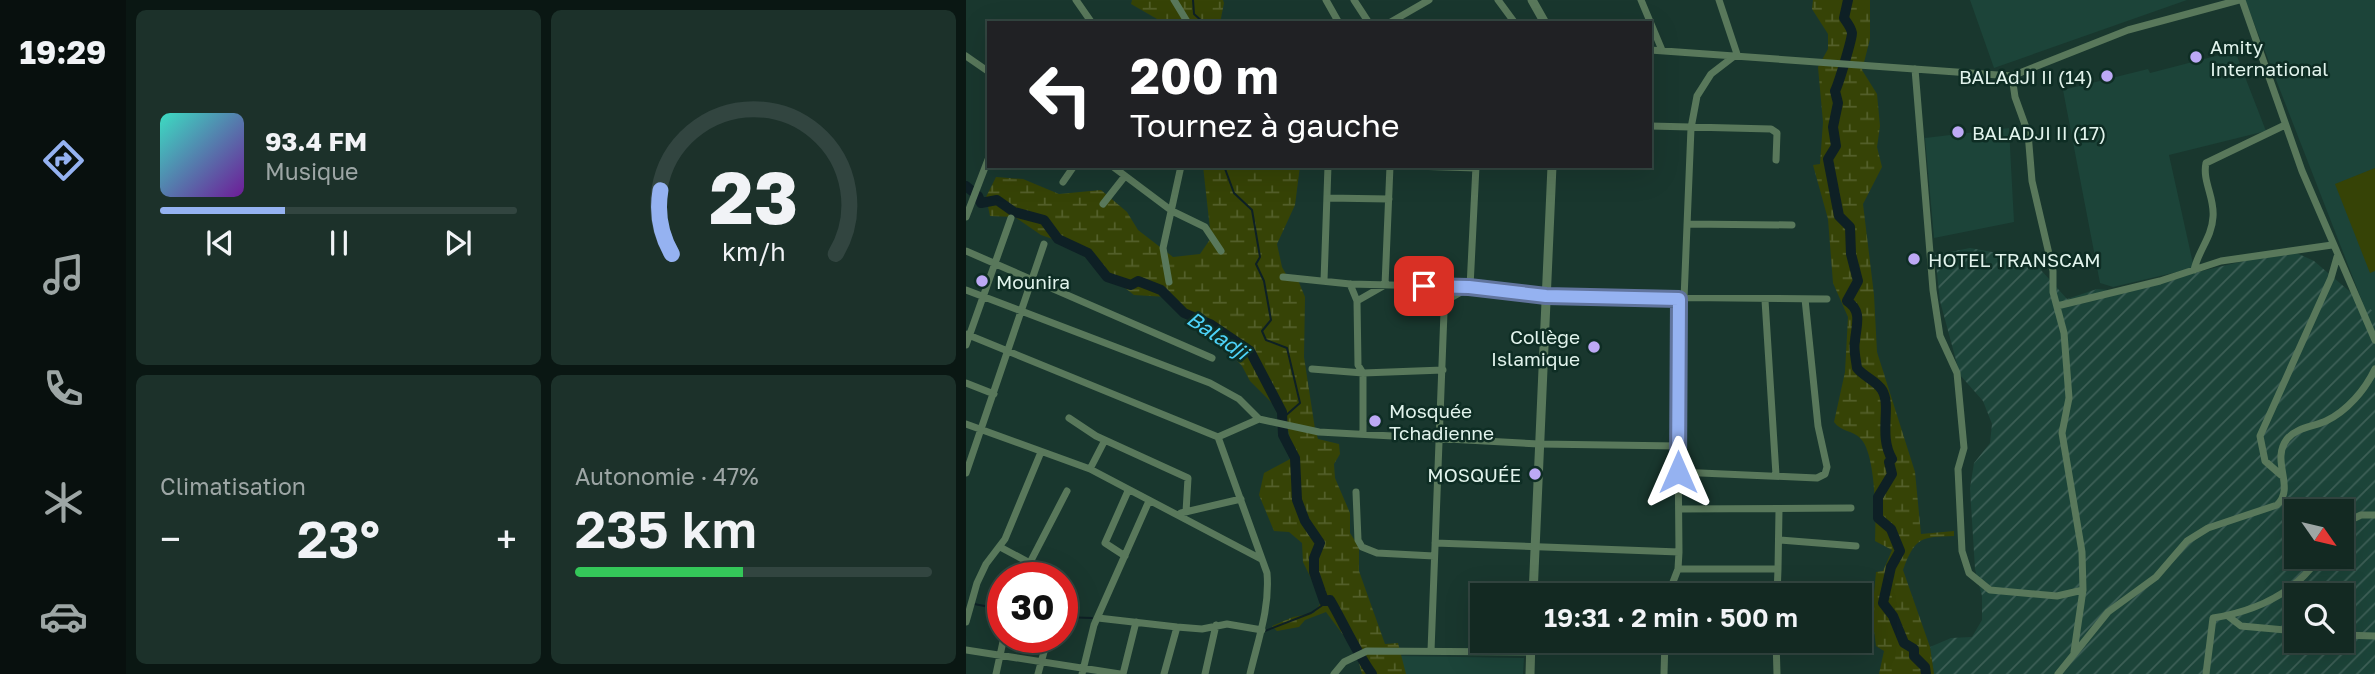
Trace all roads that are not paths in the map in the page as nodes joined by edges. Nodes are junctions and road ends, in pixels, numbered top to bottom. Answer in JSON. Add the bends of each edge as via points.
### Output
{"nodes":[{"id":1,"x":1076,"y":0,"type":"edge"},
{"id":2,"x":1174,"y":0,"type":"edge"},
{"id":3,"x":1326,"y":0,"type":"edge"},
{"id":4,"x":1354,"y":0,"type":"edge"},
{"id":5,"x":1429,"y":0,"type":"edge"},
{"id":6,"x":1498,"y":0,"type":"edge"},
{"id":7,"x":1532,"y":0,"type":"edge"},
{"id":8,"x":1641,"y":0,"type":"edge"},
{"id":9,"x":1719,"y":0,"type":"edge"},
{"id":10,"x":2240,"y":0,"type":"edge"},
{"id":11,"x":1091,"y":21,"type":"edge"},
{"id":12,"x":1187,"y":21,"type":"edge"},
{"id":13,"x":1338,"y":21,"type":"edge"},
{"id":14,"x":1368,"y":21,"type":"edge"},
{"id":15,"x":1392,"y":21,"type":"edge"},
{"id":16,"x":1514,"y":21,"type":"edge"},
{"id":17,"x":1544,"y":21,"type":"edge"},
{"id":18,"x":1650,"y":21,"type":"edge"},
{"id":19,"x":1652,"y":26,"type":"edge"},
{"id":20,"x":1652,"y":50,"type":"edge"},
{"id":21,"x":1662,"y":50,"type":"junction"},
{"id":22,"x":1737,"y":54,"type":"junction"},
{"id":23,"x":966,"y":56,"type":"edge"},
{"id":24,"x":1914,"y":69,"type":"junction"},
{"id":25,"x":987,"y":71,"type":"edge"},
{"id":26,"x":2012,"y":76,"type":"junction"},
{"id":27,"x":2286,"y":125,"type":"junction"},
{"id":28,"x":1652,"y":127,"type":"edge"},
{"id":29,"x":1691,"y":128,"type":"junction"},
{"id":30,"x":1776,"y":160,"type":"dead end"},
{"id":31,"x":987,"y":162,"type":"edge"},
{"id":32,"x":1073,"y":168,"type":"edge"},
{"id":33,"x":1115,"y":168,"type":"edge"},
{"id":34,"x":1181,"y":168,"type":"edge"},
{"id":35,"x":1328,"y":168,"type":"edge"},
{"id":36,"x":1390,"y":168,"type":"edge"},
{"id":37,"x":1476,"y":168,"type":"edge"},
{"id":38,"x":1552,"y":168,"type":"edge"},
{"id":39,"x":1125,"y":176,"type":"junction"},
{"id":40,"x":1063,"y":181,"type":"dead end"},
{"id":41,"x":1327,"y":198,"type":"junction"},
{"id":42,"x":1389,"y":199,"type":"junction"},
{"id":43,"x":1103,"y":204,"type":"dead end"},
{"id":44,"x":1172,"y":211,"type":"junction"},
{"id":45,"x":966,"y":217,"type":"edge"},
{"id":46,"x":1011,"y":219,"type":"dead end"},
{"id":47,"x":1687,"y":224,"type":"junction"},
{"id":48,"x":1792,"y":225,"type":"dead end"},
{"id":49,"x":1044,"y":244,"type":"dead end"},
{"id":50,"x":2332,"y":245,"type":"junction"},
{"id":51,"x":966,"y":251,"type":"edge"},
{"id":52,"x":1221,"y":251,"type":"dead end"},
{"id":53,"x":2337,"y":256,"type":"junction"},
{"id":54,"x":995,"y":262,"type":"junction"},
{"id":55,"x":2194,"y":270,"type":"junction"},
{"id":56,"x":1283,"y":277,"type":"dead end"},
{"id":57,"x":1034,"y":278,"type":"junction"},
{"id":58,"x":1324,"y":281,"type":"junction"},
{"id":59,"x":1169,"y":282,"type":"dead end"},
{"id":60,"x":1350,"y":284,"type":"junction"},
{"id":61,"x":1385,"y":285,"type":"junction"},
{"id":62,"x":1469,"y":287,"type":"junction"},
{"id":63,"x":966,"y":290,"type":"edge"},
{"id":64,"x":984,"y":296,"type":"junction"},
{"id":65,"x":1546,"y":296,"type":"junction"},
{"id":66,"x":1682,"y":299,"type":"junction"},
{"id":67,"x":1805,"y":299,"type":"junction"},
{"id":68,"x":1827,"y":299,"type":"dead end"},
{"id":69,"x":1765,"y":300,"type":"junction"},
{"id":70,"x":1357,"y":301,"type":"junction"},
{"id":71,"x":2056,"y":306,"type":"junction"},
{"id":72,"x":1023,"y":310,"type":"junction"},
{"id":73,"x":2373,"y":324,"type":"edge"},
{"id":74,"x":968,"y":335,"type":"edge"},
{"id":75,"x":2375,"y":340,"type":"edge"},
{"id":76,"x":966,"y":345,"type":"edge"},
{"id":77,"x":1009,"y":350,"type":"junction"},
{"id":78,"x":1212,"y":358,"type":"dead end"},
{"id":79,"x":1312,"y":369,"type":"dead end"},
{"id":80,"x":2375,"y":369,"type":"edge"},
{"id":81,"x":1443,"y":370,"type":"junction"},
{"id":82,"x":1363,"y":373,"type":"junction"},
{"id":83,"x":966,"y":383,"type":"edge"},
{"id":84,"x":994,"y":394,"type":"junction"},
{"id":85,"x":1069,"y":418,"type":"dead end"},
{"id":86,"x":1259,"y":419,"type":"junction"},
{"id":87,"x":966,"y":424,"type":"edge"},
{"id":88,"x":981,"y":430,"type":"junction"},
{"id":89,"x":1363,"y":433,"type":"junction"},
{"id":90,"x":1218,"y":437,"type":"junction"},
{"id":91,"x":1440,"y":438,"type":"junction"},
{"id":92,"x":1105,"y":440,"type":"junction"},
{"id":93,"x":1539,"y":444,"type":"junction"},
{"id":94,"x":1678,"y":446,"type":"junction"},
{"id":95,"x":1041,"y":452,"type":"junction"},
{"id":96,"x":967,"y":467,"type":"edge"},
{"id":97,"x":1090,"y":469,"type":"junction"},
{"id":98,"x":1678,"y":472,"type":"junction"},
{"id":99,"x":1776,"y":475,"type":"junction"},
{"id":100,"x":2281,"y":475,"type":"junction"},
{"id":101,"x":1067,"y":491,"type":"dead end"},
{"id":102,"x":1128,"y":491,"type":"junction"},
{"id":103,"x":1356,"y":492,"type":"dead end"},
{"id":104,"x":1241,"y":499,"type":"junction"},
{"id":105,"x":1149,"y":501,"type":"junction"},
{"id":106,"x":1851,"y":508,"type":"dead end"},
{"id":107,"x":1680,"y":509,"type":"junction"},
{"id":108,"x":1779,"y":510,"type":"junction"},
{"id":109,"x":1181,"y":513,"type":"junction"},
{"id":110,"x":2375,"y":515,"type":"edge"},
{"id":111,"x":2354,"y":518,"type":"edge"},
{"id":112,"x":1780,"y":540,"type":"junction"},
{"id":113,"x":1435,"y":543,"type":"junction"},
{"id":114,"x":1856,"y":546,"type":"dead end"},
{"id":115,"x":1000,"y":547,"type":"junction"},
{"id":116,"x":1535,"y":547,"type":"junction"},
{"id":117,"x":1679,"y":552,"type":"junction"},
{"id":118,"x":1125,"y":556,"type":"junction"},
{"id":119,"x":1434,"y":556,"type":"junction"},
{"id":120,"x":1261,"y":559,"type":"junction"},
{"id":121,"x":1028,"y":562,"type":"edge"},
{"id":122,"x":1031,"y":562,"type":"edge"},
{"id":123,"x":1678,"y":569,"type":"junction"},
{"id":124,"x":1778,"y":569,"type":"junction"},
{"id":125,"x":2311,"y":569,"type":"edge"},
{"id":126,"x":1534,"y":583,"type":"edge"},
{"id":127,"x":1673,"y":583,"type":"edge"},
{"id":128,"x":1777,"y":583,"type":"edge"},
{"id":129,"x":2083,"y":590,"type":"junction"},
{"id":130,"x":2228,"y":615,"type":"junction"},
{"id":131,"x":1098,"y":618,"type":"junction"},
{"id":132,"x":966,"y":622,"type":"edge"},
{"id":133,"x":1136,"y":622,"type":"junction"},
{"id":134,"x":1216,"y":625,"type":"junction"},
{"id":135,"x":1177,"y":627,"type":"junction"},
{"id":136,"x":2284,"y":630,"type":"edge"},
{"id":137,"x":1262,"y":631,"type":"junction"},
{"id":138,"x":2354,"y":635,"type":"edge"},
{"id":139,"x":2375,"y":636,"type":"edge"},
{"id":140,"x":966,"y":650,"type":"edge"},
{"id":141,"x":1431,"y":652,"type":"junction"},
{"id":142,"x":1470,"y":652,"type":"edge"},
{"id":143,"x":2074,"y":652,"type":"junction"},
{"id":144,"x":1001,"y":653,"type":"edge"},
{"id":145,"x":1044,"y":653,"type":"edge"},
{"id":146,"x":1531,"y":653,"type":"edge"},
{"id":147,"x":1664,"y":653,"type":"edge"},
{"id":148,"x":1776,"y":653,"type":"edge"},
{"id":149,"x":1001,"y":656,"type":"junction"},
{"id":150,"x":1041,"y":662,"type":"junction"},
{"id":151,"x":1083,"y":671,"type":"edge"},
{"id":152,"x":1777,"y":671,"type":"edge"},
{"id":153,"x":996,"y":674,"type":"edge"},
{"id":154,"x":1038,"y":674,"type":"edge"},
{"id":155,"x":1121,"y":674,"type":"edge"},
{"id":156,"x":1164,"y":674,"type":"edge"},
{"id":157,"x":1205,"y":674,"type":"edge"},
{"id":158,"x":1250,"y":674,"type":"edge"},
{"id":159,"x":1334,"y":674,"type":"edge"},
{"id":160,"x":1530,"y":674,"type":"edge"},
{"id":161,"x":1664,"y":674,"type":"edge"},
{"id":162,"x":1786,"y":674,"type":"edge"},
{"id":163,"x":2058,"y":674,"type":"edge"},
{"id":164,"x":2206,"y":674,"type":"edge"}],
"edges":[{"from":1,"to":11,"type":"street"},
{"from":2,"to":12,"type":"street"},
{"from":3,"to":13,"type":"street"},
{"from":4,"to":14,"type":"street"},
{"from":5,"to":15,"type":"street"},
{"from":6,"to":16,"type":"street"},
{"from":7,"to":17,"type":"street"},
{"from":8,"to":18,"type":"street"},
{"from":9,"to":22,"type":"street"},
{"from":10,"to":26,"type":"street","via":[[2128,30]]},
{"from":10,"to":27,"type":"street"},
{"from":19,"to":21,"type":"street"},
{"from":20,"to":21,"type":"street"},
{"from":21,"to":22,"type":"street"},
{"from":22,"to":24,"type":"street"},
{"from":22,"to":29,"type":"street","via":[[1702,86]]},
{"from":23,"to":25,"type":"street"},
{"from":24,"to":26,"type":"street"},
{"from":24,"to":129,"type":"street","via":[[1933,290],[1940,336],[1957,373],[1964,455],[1958,469],[1959,514],[1965,562],[1978,583],[1990,590],[2057,596]]},
{"from":26,"to":71,"type":"street","via":[[2028,133],[2032,181],[2053,271]]},
{"from":27,"to":50,"type":"street"},
{"from":27,"to":55,"type":"street","via":[[2206,163],[2213,223]]},
{"from":28,"to":29,"type":"street"},
{"from":29,"to":30,"type":"street","via":[[1776,130]]},
{"from":29,"to":47,"type":"street"},
{"from":31,"to":45,"type":"street"},
{"from":32,"to":40,"type":"street"},
{"from":33,"to":39,"type":"street"},
{"from":34,"to":44,"type":"street"},
{"from":35,"to":41,"type":"street"},
{"from":36,"to":42,"type":"street"},
{"from":37,"to":62,"type":"street"},
{"from":38,"to":65,"type":"street"},
{"from":39,"to":43,"type":"street"},
{"from":39,"to":44,"type":"street"},
{"from":41,"to":42,"type":"street"},
{"from":41,"to":58,"type":"street"},
{"from":42,"to":61,"type":"street"},
{"from":44,"to":52,"type":"street","via":[[1205,227]]},
{"from":44,"to":59,"type":"street","via":[[1163,259]]},
{"from":46,"to":54,"type":"street"},
{"from":47,"to":48,"type":"street"},
{"from":47,"to":66,"type":"street"},
{"from":49,"to":57,"type":"street"},
{"from":50,"to":53,"type":"street"},
{"from":50,"to":55,"type":"street","via":[[2221,261]]},
{"from":51,"to":54,"type":"street"},
{"from":53,"to":73,"type":"street"},
{"from":53,"to":100,"type":"street","via":[[2260,436],[2265,461]]},
{"from":54,"to":57,"type":"street"},
{"from":54,"to":64,"type":"street"},
{"from":55,"to":71,"type":"street"},
{"from":56,"to":58,"type":"street"},
{"from":57,"to":72,"type":"street"},
{"from":57,"to":78,"type":"street"},
{"from":58,"to":60,"type":"street"},
{"from":60,"to":61,"type":"street"},
{"from":60,"to":70,"type":"street"},
{"from":61,"to":62,"type":"street"},
{"from":61,"to":70,"type":"street"},
{"from":62,"to":65,"type":"street"},
{"from":62,"to":81,"type":"street","via":[[1447,300]]},
{"from":63,"to":64,"type":"street"},
{"from":64,"to":72,"type":"street"},
{"from":64,"to":74,"type":"street"},
{"from":65,"to":66,"type":"street"},
{"from":65,"to":93,"type":"street"},
{"from":66,"to":69,"type":"street"},
{"from":66,"to":94,"type":"street"},
{"from":67,"to":68,"type":"street"},
{"from":67,"to":69,"type":"street"},
{"from":67,"to":99,"type":"street","via":[[1818,426],[1827,467],[1818,478]]},
{"from":69,"to":99,"type":"street"},
{"from":70,"to":82,"type":"street","via":[[1357,365]]},
{"from":71,"to":129,"type":"street","via":[[2064,333],[2068,398],[2062,433],[2082,552]]},
{"from":72,"to":77,"type":"street"},
{"from":72,"to":86,"type":"street","via":[[1210,383],[1239,399]]},
{"from":73,"to":75,"type":"street"},
{"from":74,"to":76,"type":"street"},
{"from":74,"to":77,"type":"street"},
{"from":77,"to":84,"type":"street"},
{"from":77,"to":90,"type":"street"},
{"from":79,"to":82,"type":"street"},
{"from":80,"to":100,"type":"street","via":[[2358,397],[2328,420],[2290,435],[2280,451]]},
{"from":81,"to":82,"type":"street"},
{"from":81,"to":91,"type":"street"},
{"from":82,"to":89,"type":"street"},
{"from":83,"to":84,"type":"street"},
{"from":84,"to":88,"type":"street"},
{"from":85,"to":92,"type":"street"},
{"from":86,"to":89,"type":"street","via":[[1309,430]]},
{"from":86,"to":90,"type":"street"},
{"from":87,"to":88,"type":"street"},
{"from":88,"to":95,"type":"street"},
{"from":88,"to":96,"type":"street"},
{"from":89,"to":91,"type":"street"},
{"from":90,"to":104,"type":"street"},
{"from":91,"to":93,"type":"street"},
{"from":91,"to":113,"type":"street"},
{"from":92,"to":97,"type":"street"},
{"from":92,"to":109,"type":"street","via":[[1188,478]]},
{"from":93,"to":94,"type":"street"},
{"from":93,"to":116,"type":"street"},
{"from":94,"to":98,"type":"street"},
{"from":95,"to":97,"type":"street"},
{"from":95,"to":115,"type":"street"},
{"from":97,"to":102,"type":"street"},
{"from":98,"to":99,"type":"street"},
{"from":98,"to":107,"type":"street"},
{"from":100,"to":143,"type":"street","via":[[2286,488],[2277,505],[2208,528],[2187,541],[2156,577],[2108,612]]},
{"from":101,"to":122,"type":"street"},
{"from":102,"to":105,"type":"street"},
{"from":102,"to":118,"type":"street","via":[[1105,543]]},
{"from":103,"to":119,"type":"street","via":[[1362,547],[1377,553]]},
{"from":104,"to":109,"type":"street"},
{"from":104,"to":120,"type":"street"},
{"from":105,"to":109,"type":"street"},
{"from":105,"to":118,"type":"street"},
{"from":106,"to":108,"type":"street"},
{"from":107,"to":108,"type":"street"},
{"from":107,"to":117,"type":"street"},
{"from":108,"to":112,"type":"street"},
{"from":109,"to":120,"type":"street"},
{"from":110,"to":111,"type":"street"},
{"from":112,"to":114,"type":"street"},
{"from":112,"to":124,"type":"street"},
{"from":113,"to":116,"type":"street"},
{"from":113,"to":119,"type":"street"},
{"from":115,"to":121,"type":"street"},
{"from":115,"to":132,"type":"street","via":[[986,564]]},
{"from":116,"to":117,"type":"street"},
{"from":116,"to":126,"type":"street"},
{"from":117,"to":123,"type":"street"},
{"from":118,"to":131,"type":"street"},
{"from":119,"to":141,"type":"street"},
{"from":120,"to":137,"type":"street","via":[[1268,592]]},
{"from":123,"to":124,"type":"street"},
{"from":123,"to":127,"type":"street"},
{"from":124,"to":128,"type":"street"},
{"from":125,"to":130,"type":"street","via":[[2270,602]]},
{"from":129,"to":143,"type":"street"},
{"from":130,"to":136,"type":"street","via":[[2241,626]]},
{"from":130,"to":164,"type":"street","via":[[2213,618]]},
{"from":131,"to":133,"type":"street"},
{"from":131,"to":151,"type":"street"},
{"from":133,"to":135,"type":"street"},
{"from":133,"to":155,"type":"street"},
{"from":134,"to":135,"type":"street"},
{"from":134,"to":137,"type":"street"},
{"from":134,"to":157,"type":"street"},
{"from":135,"to":156,"type":"street"},
{"from":137,"to":158,"type":"street"},
{"from":138,"to":139,"type":"street"},
{"from":140,"to":149,"type":"street"},
{"from":141,"to":142,"type":"street"},
{"from":141,"to":159,"type":"street","via":[[1360,653]]},
{"from":143,"to":163,"type":"street"},
{"from":144,"to":149,"type":"street"},
{"from":145,"to":150,"type":"street"},
{"from":146,"to":160,"type":"street"},
{"from":147,"to":161,"type":"street"},
{"from":148,"to":152,"type":"street"},
{"from":149,"to":150,"type":"street"},
{"from":149,"to":153,"type":"street"},
{"from":150,"to":151,"type":"street"},
{"from":150,"to":154,"type":"street"},
{"from":151,"to":155,"type":"street"},
{"from":152,"to":162,"type":"street"}]}
